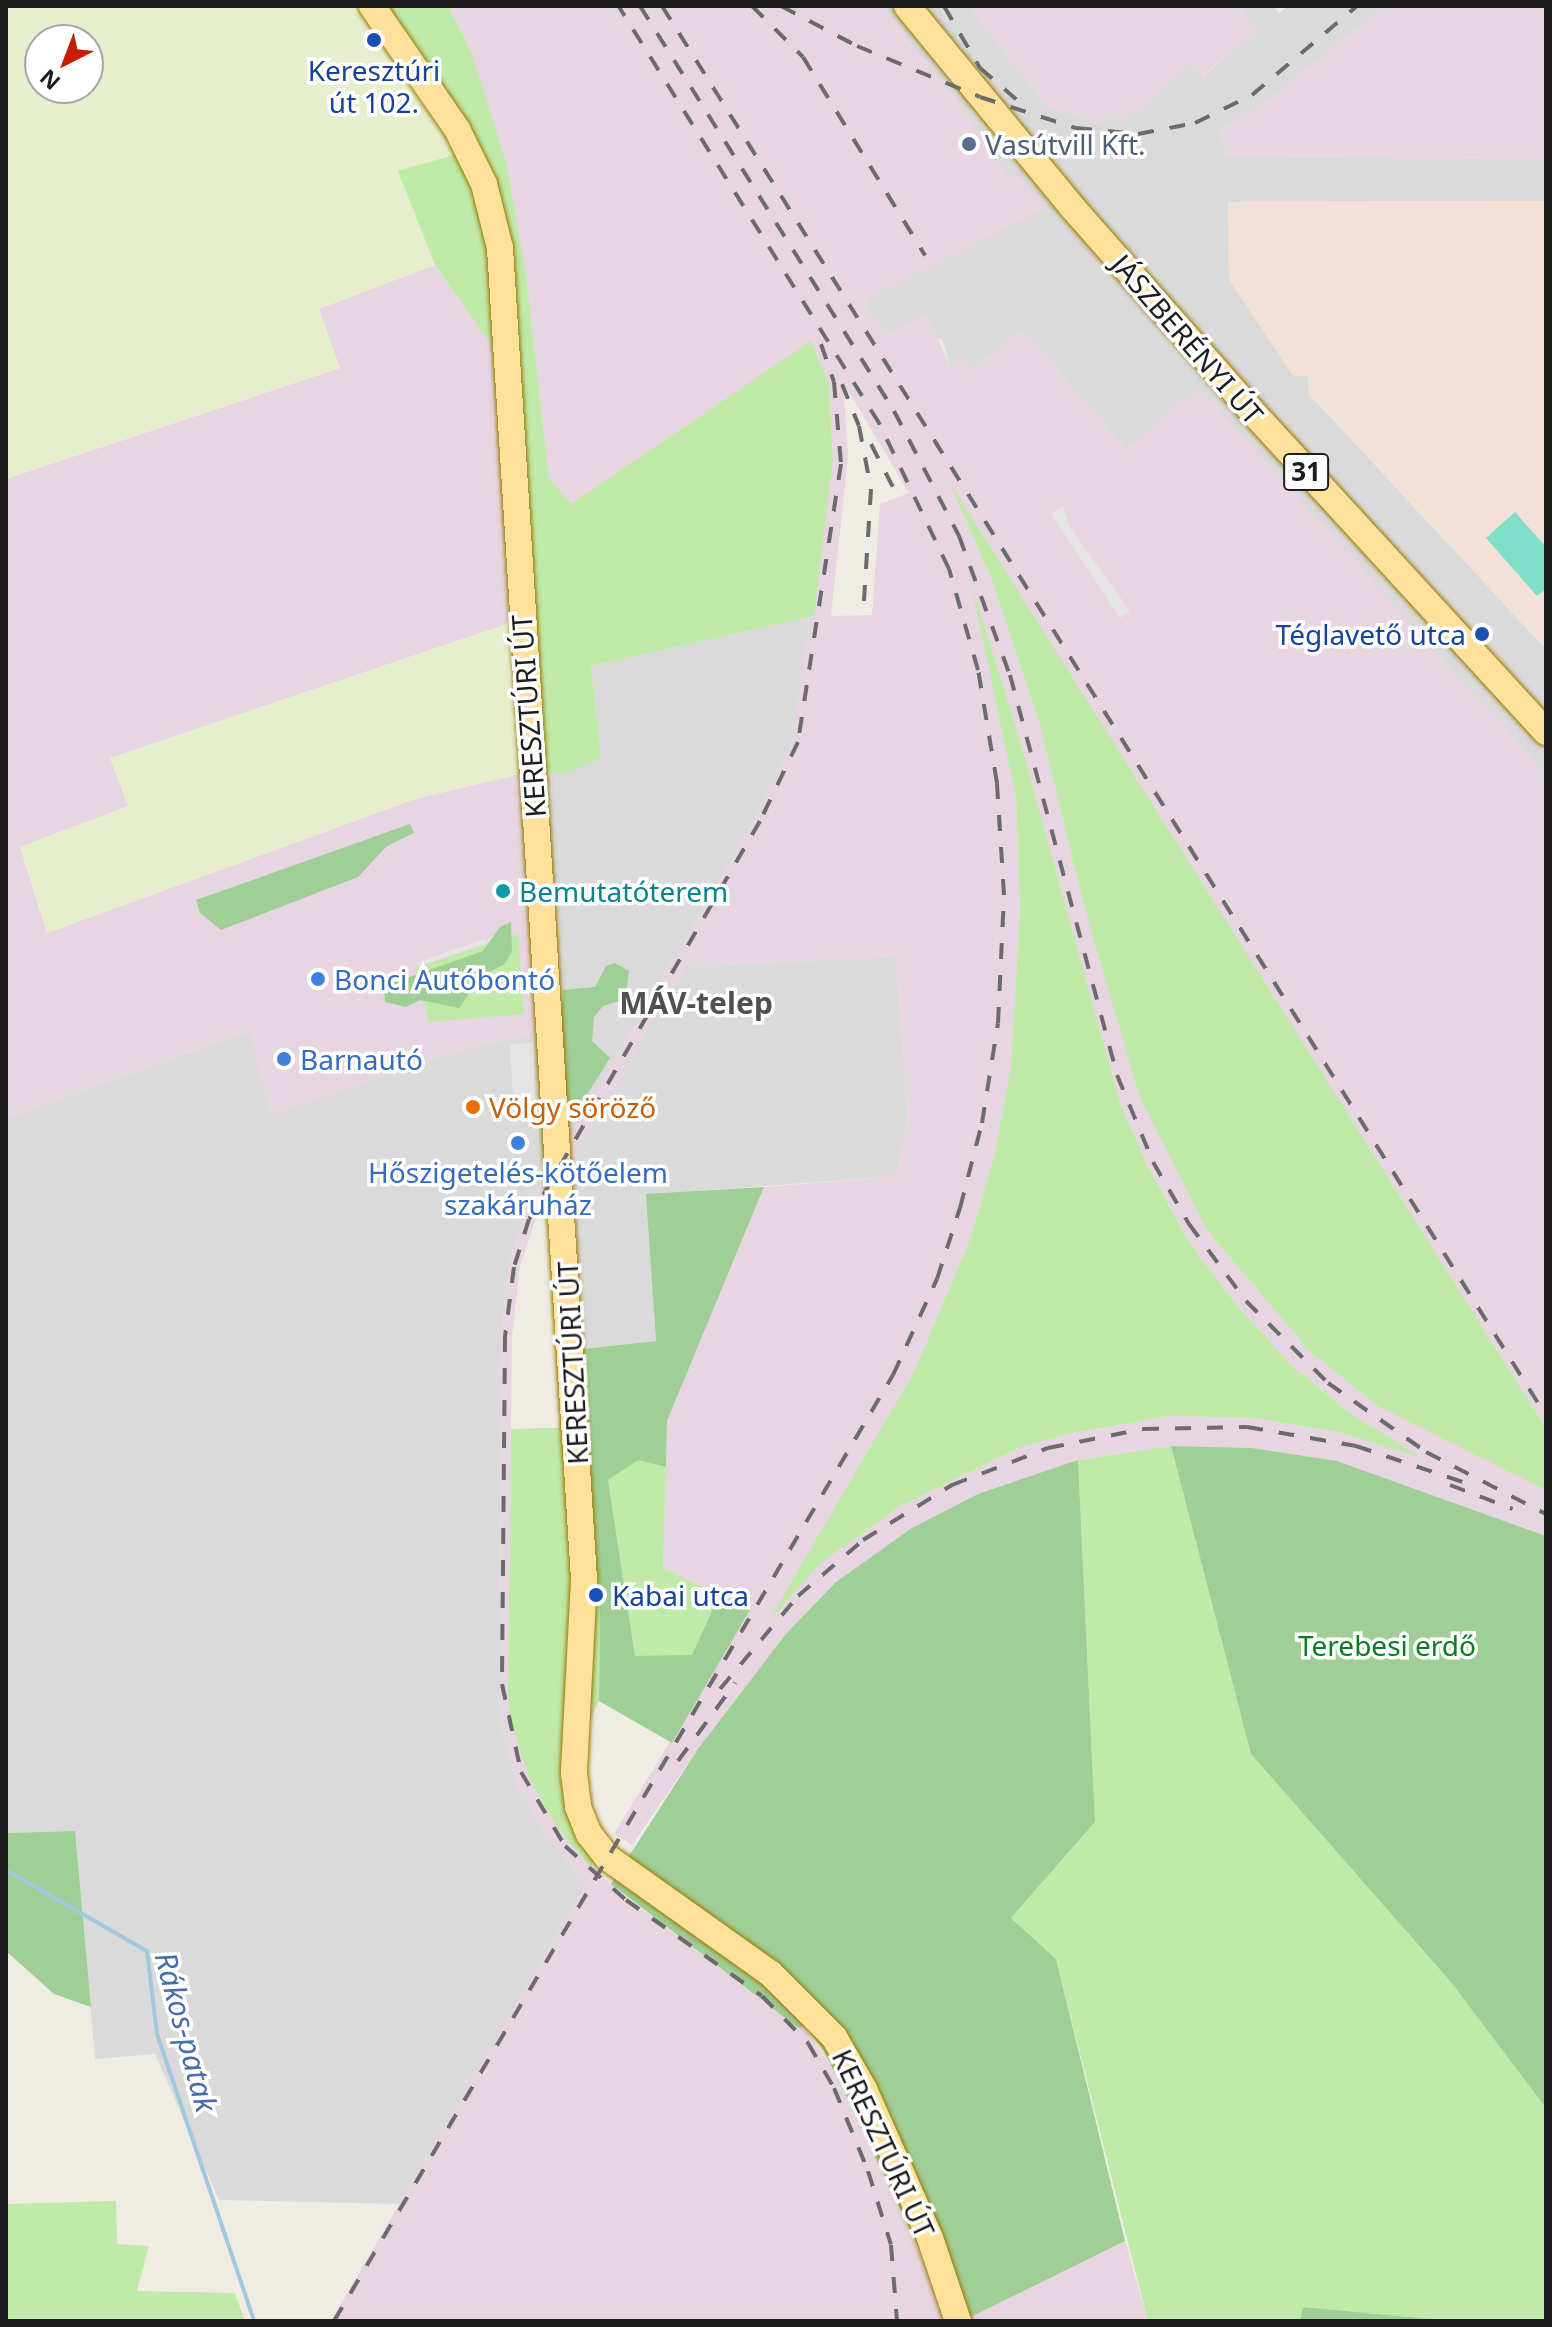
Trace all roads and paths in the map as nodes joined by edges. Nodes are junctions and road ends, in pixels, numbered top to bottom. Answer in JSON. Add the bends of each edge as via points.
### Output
{"nodes":[{"id":1,"x":372,"y":6,"type":"edge"},
{"id":2,"x":907,"y":6,"type":"edge"},
{"id":3,"x":1546,"y":732,"type":"edge"},
{"id":4,"x":958,"y":2321,"type":"edge"}],
"edges":[{"from":1,"to":4,"type":"main road","name":"KERESZTÚRI ÚT","via":[[457,129],[484,184],[500,248],[584,1580],[574,1773],[578,1807],[589,1834],[608,1858],[770,1973],[834,2037],[864,2089],[923,2223]]},
{"from":2,"to":3,"type":"main road","name":"JÁSZBERÉNYI ÚT","number":"31","via":[[1228,385]]}]}
